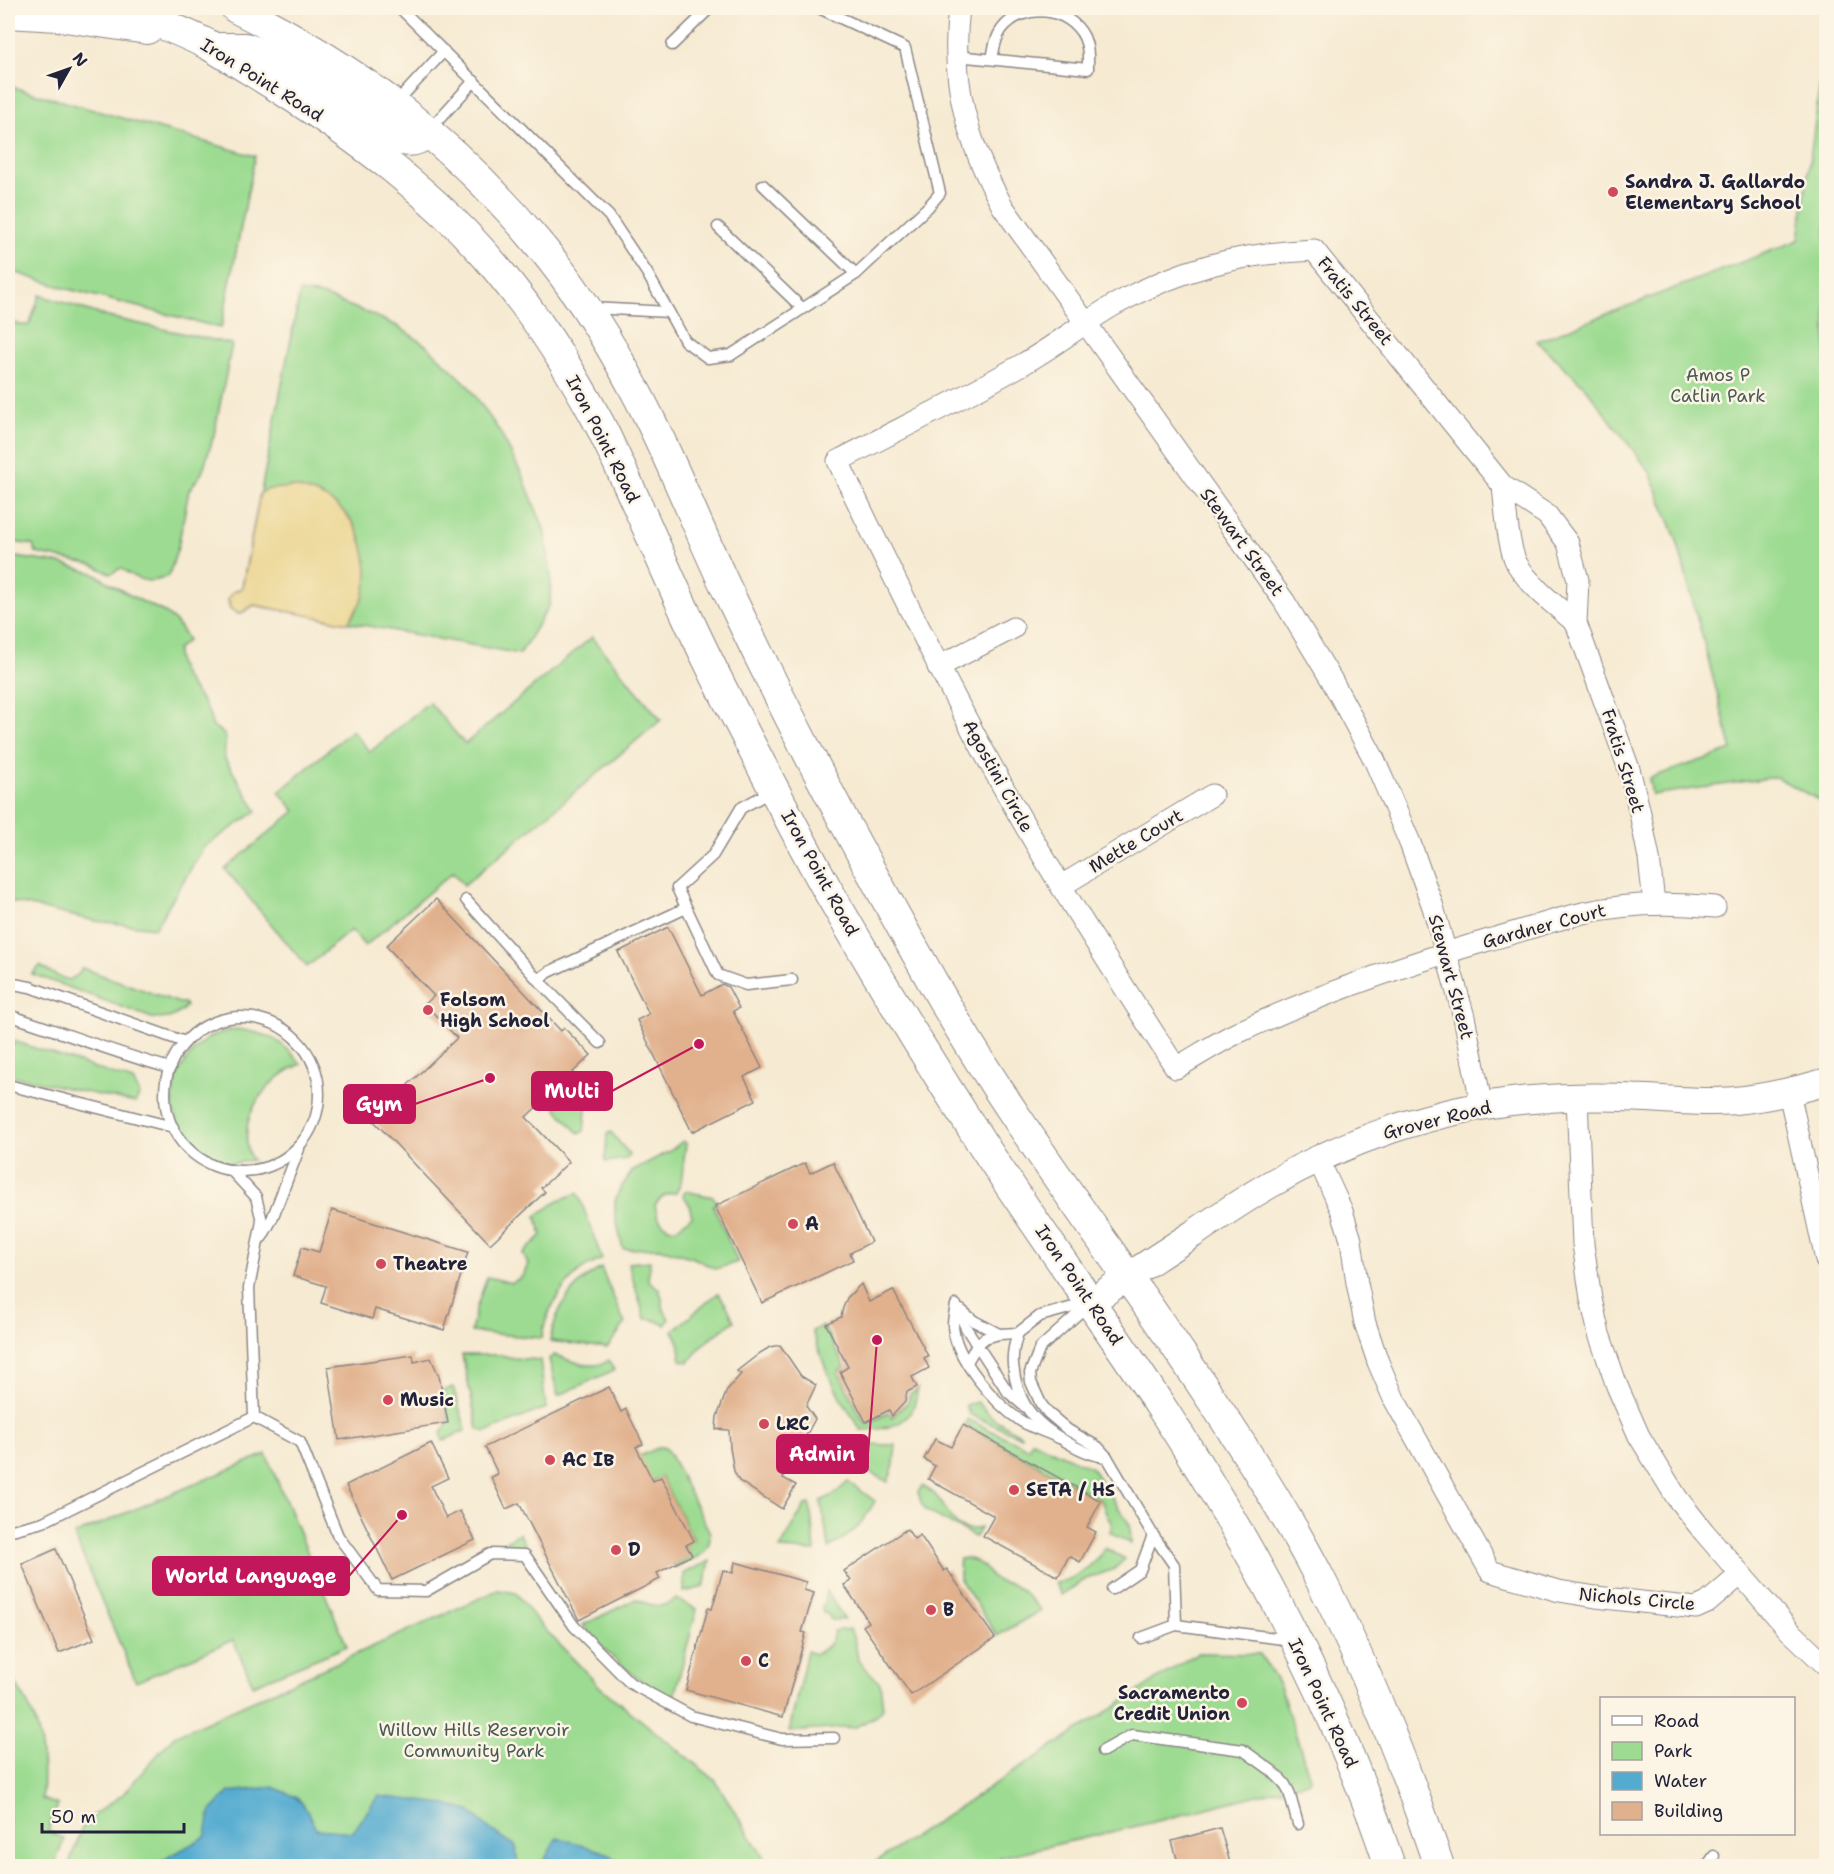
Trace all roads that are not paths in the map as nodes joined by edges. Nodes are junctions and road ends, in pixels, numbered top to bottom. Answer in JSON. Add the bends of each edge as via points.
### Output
{"nodes":[{"id":1,"x":122,"y":8,"type":"edge"},
{"id":2,"x":236,"y":8,"type":"edge"},
{"id":3,"x":400,"y":8,"type":"edge"},
{"id":4,"x":710,"y":8,"type":"edge"},
{"id":5,"x":819,"y":8,"type":"edge"},
{"id":6,"x":958,"y":8,"type":"edge"},
{"id":7,"x":8,"y":13,"type":"edge"},
{"id":8,"x":188,"y":35,"type":"junction"},
{"id":9,"x":672,"y":45,"type":"dead end"},
{"id":10,"x":215,"y":48,"type":"junction"},
{"id":11,"x":444,"y":51,"type":"junction"},
{"id":12,"x":956,"y":56,"type":"junction"},
{"id":13,"x":992,"y":59,"type":"junction"},
{"id":14,"x":474,"y":81,"type":"junction"},
{"id":15,"x":394,"y":105,"type":"junction"},
{"id":16,"x":428,"y":131,"type":"junction"},
{"id":17,"x":763,"y":185,"type":"dead end"},
{"id":18,"x":718,"y":227,"type":"dead end"},
{"id":19,"x":856,"y":274,"type":"junction"},
{"id":20,"x":587,"y":308,"type":"junction"},
{"id":21,"x":802,"y":308,"type":"junction"},
{"id":22,"x":669,"y":312,"type":"junction"},
{"id":23,"x":1086,"y":324,"type":"junction"},
{"id":24,"x":1503,"y":486,"type":"junction"},
{"id":25,"x":1576,"y":623,"type":"junction"},
{"id":26,"x":1014,"y":628,"type":"dead end"},
{"id":27,"x":938,"y":667,"type":"junction"},
{"id":28,"x":774,"y":790,"type":"junction"},
{"id":29,"x":1212,"y":795,"type":"dead end"},
{"id":30,"x":1061,"y":886,"type":"junction"},
{"id":31,"x":466,"y":900,"type":"dead end"},
{"id":32,"x":1654,"y":903,"type":"junction"},
{"id":33,"x":1715,"y":907,"type":"dead end"},
{"id":34,"x":686,"y":908,"type":"junction"},
{"id":35,"x":1447,"y":952,"type":"junction"},
{"id":36,"x":538,"y":980,"type":"junction"},
{"id":37,"x":792,"y":980,"type":"dead end"},
{"id":38,"x":8,"y":983,"type":"edge"},
{"id":39,"x":8,"y":1015,"type":"edge"},
{"id":40,"x":185,"y":1042,"type":"junction"},
{"id":41,"x":600,"y":1043,"type":"dead end"},
{"id":42,"x":170,"y":1068,"type":"junction"},
{"id":43,"x":1827,"y":1082,"type":"edge"},
{"id":44,"x":8,"y":1085,"type":"edge"},
{"id":45,"x":1789,"y":1092,"type":"junction"},
{"id":46,"x":1577,"y":1097,"type":"junction"},
{"id":47,"x":1482,"y":1107,"type":"junction"},
{"id":48,"x":173,"y":1127,"type":"junction"},
{"id":49,"x":300,"y":1146,"type":"junction"},
{"id":50,"x":1318,"y":1159,"type":"junction"},
{"id":51,"x":231,"y":1170,"type":"junction"},
{"id":52,"x":257,"y":1245,"type":"junction"},
{"id":53,"x":1827,"y":1260,"type":"edge"},
{"id":54,"x":1126,"y":1277,"type":"junction"},
{"id":55,"x":1091,"y":1302,"type":"junction"},
{"id":56,"x":956,"y":1305,"type":"junction"},
{"id":57,"x":1018,"y":1333,"type":"junction"},
{"id":58,"x":999,"y":1334,"type":"junction"},
{"id":59,"x":977,"y":1345,"type":"junction"},
{"id":60,"x":967,"y":1362,"type":"junction"},
{"id":61,"x":1024,"y":1406,"type":"junction"},
{"id":62,"x":254,"y":1417,"type":"junction"},
{"id":63,"x":1059,"y":1438,"type":"junction"},
{"id":64,"x":1107,"y":1457,"type":"junction"},
{"id":65,"x":8,"y":1531,"type":"edge"},
{"id":66,"x":1153,"y":1535,"type":"junction"},
{"id":67,"x":1740,"y":1575,"type":"junction"},
{"id":68,"x":1112,"y":1589,"type":"dead end"},
{"id":69,"x":1176,"y":1625,"type":"junction"},
{"id":70,"x":1141,"y":1638,"type":"dead end"},
{"id":71,"x":1294,"y":1640,"type":"junction"},
{"id":72,"x":1827,"y":1665,"type":"edge"},
{"id":73,"x":834,"y":1738,"type":"dead end"},
{"id":74,"x":1103,"y":1751,"type":"dead end"},
{"id":75,"x":1298,"y":1824,"type":"dead end"},
{"id":76,"x":1714,"y":1856,"type":"dead end"},
{"id":77,"x":1390,"y":1866,"type":"edge"},
{"id":78,"x":1439,"y":1866,"type":"edge"},
{"id":79,"x":1707,"y":1866,"type":"edge"}],
"edges":[{"from":1,"to":8,"type":"main road","name":"Iron Point Road"},
{"from":2,"to":15,"type":"main road","via":[[321,53]]},
{"from":3,"to":11,"type":"lane"},
{"from":4,"to":9,"type":"lane"},
{"from":5,"to":19,"type":"lane","via":[[905,48],[940,193]]},
{"from":6,"to":12,"type":"street","name":"Stewart Street"},
{"from":7,"to":8,"type":"main road","via":[[68,17]]},
{"from":8,"to":10,"type":"main road","name":"Iron Point Road"},
{"from":10,"to":16,"type":"main road","via":[[245,48],[269,56],[402,140],[419,138]]},
{"from":10,"to":28,"type":"main road","name":"Iron Point Road","via":[[376,154],[468,236],[536,319],[599,424],[692,627]]},
{"from":11,"to":14,"type":"lane"},
{"from":11,"to":15,"type":"lane"},
{"from":12,"to":13,"type":"lane"},
{"from":12,"to":23,"type":"street","name":"Stewart Street","via":[[965,119],[987,179]]},
{"from":13,"to":13,"type":"lane","via":[[994,43],[1014,18],[1045,11],[1061,15],[1084,37],[1088,69]]},
{"from":14,"to":16,"type":"lane"},
{"from":14,"to":22,"type":"lane","via":[[609,216]]},
{"from":15,"to":16,"type":"main road"},
{"from":16,"to":20,"type":"main road","via":[[508,209]]},
{"from":17,"to":19,"type":"lane"},
{"from":18,"to":21,"type":"lane"},
{"from":19,"to":21,"type":"lane"},
{"from":20,"to":22,"type":"lane"},
{"from":20,"to":54,"type":"main road","via":[[639,396],[760,659],[864,859],[933,983],[1020,1123]]},
{"from":21,"to":22,"type":"lane","via":[[731,355],[708,358],[685,341]]},
{"from":23,"to":24,"type":"street","name":"Fratis Street","via":[[1148,287],[1199,267],[1239,257],[1314,250]]},
{"from":23,"to":27,"type":"street","name":"Agostini Circle","via":[[1023,364],[838,461]]},
{"from":23,"to":35,"type":"street","name":"Stewart Street","via":[[1284,601],[1331,679],[1374,759],[1410,843]]},
{"from":24,"to":25,"type":"street","name":"Fratis Street","via":[[1516,562],[1538,590]]},
{"from":24,"to":25,"type":"street","name":"Fratis Street","via":[[1547,515],[1568,543],[1578,580]]},
{"from":25,"to":32,"type":"street","name":"Fratis Street","via":[[1629,769],[1649,858]]},
{"from":26,"to":27,"type":"street"},
{"from":27,"to":30,"type":"street","name":"Agostini Circle"},
{"from":28,"to":34,"type":"lane","via":[[741,808],[713,855],[677,888]]},
{"from":28,"to":55,"type":"main road","name":"Iron Point Road","via":[[903,1019],[985,1148]]},
{"from":29,"to":30,"type":"street","name":"Mette Court"},
{"from":30,"to":35,"type":"street","name":"Agostini Circle","via":[[1176,1068],[1237,1033],[1299,1005]]},
{"from":31,"to":36,"type":"lane"},
{"from":32,"to":33,"type":"street","name":"Gardner Court"},
{"from":32,"to":35,"type":"street","name":"Gardner Court","via":[[1582,913]]},
{"from":34,"to":36,"type":"lane"},
{"from":34,"to":37,"type":"lane","via":[[718,975],[746,986]]},
{"from":35,"to":47,"type":"street","name":"Stewart Street"},
{"from":36,"to":41,"type":"lane"},
{"from":38,"to":40,"type":"lane","via":[[30,987]]},
{"from":39,"to":42,"type":"lane"},
{"from":40,"to":42,"type":"lane"},
{"from":40,"to":49,"type":"lane","via":[[209,1024],[248,1017],[275,1024],[298,1041],[314,1065],[320,1093],[315,1121]]},
{"from":42,"to":48,"type":"lane","via":[[165,1098]]},
{"from":43,"to":45,"type":"street","name":"Grover Road"},
{"from":44,"to":48,"type":"lane"},
{"from":45,"to":46,"type":"street","name":"Grover Road","via":[[1730,1101]]},
{"from":45,"to":53,"type":"street"},
{"from":46,"to":47,"type":"street","name":"Grover Road"},
{"from":46,"to":67,"type":"street","via":[[1582,1244],[1599,1334],[1617,1386],[1657,1468]]},
{"from":47,"to":50,"type":"street","name":"Grover Road","via":[[1403,1126]]},
{"from":48,"to":51,"type":"lane","via":[[180,1140],[203,1160]]},
{"from":49,"to":51,"type":"lane","via":[[276,1164]]},
{"from":49,"to":52,"type":"lane","via":[[272,1219]]},
{"from":50,"to":54,"type":"street","name":"Grover Road","via":[[1270,1184]]},
{"from":50,"to":67,"type":"street","name":"Nichols Circle","via":[[1351,1240],[1365,1323],[1378,1362],[1394,1399],[1490,1571],[1558,1591],[1696,1608],[1707,1604]]},
{"from":51,"to":52,"type":"lane","via":[[256,1197],[262,1221]]},
{"from":52,"to":62,"type":"lane","via":[[249,1288]]},
{"from":54,"to":55,"type":"street","name":"Grover Road"},
{"from":54,"to":78,"type":"main road","via":[[1206,1390],[1317,1573],[1390,1734]]},
{"from":55,"to":57,"type":"lane","via":[[1040,1316]]},
{"from":55,"to":64,"type":"lane","via":[[1040,1348],[1030,1372],[1031,1382],[1048,1413]]},
{"from":55,"to":71,"type":"main road","name":"Iron Point Road","via":[[1220,1502],[1274,1596]]},
{"from":56,"to":58,"type":"lane","via":[[974,1321]]},
{"from":56,"to":59,"type":"lane"},
{"from":56,"to":60,"type":"lane","via":[[952,1324]]},
{"from":57,"to":58,"type":"lane"},
{"from":57,"to":61,"type":"lane","via":[[1012,1357]]},
{"from":58,"to":59,"type":"lane"},
{"from":59,"to":60,"type":"lane"},
{"from":59,"to":61,"type":"lane","via":[[1008,1392]]},
{"from":60,"to":63,"type":"lane","via":[[998,1403],[1022,1422]]},
{"from":61,"to":63,"type":"lane","via":[[1040,1425]]},
{"from":62,"to":65,"type":"lane","via":[[43,1522]]},
{"from":62,"to":73,"type":"lane","via":[[300,1442],[338,1536],[378,1590],[426,1592],[490,1554],[525,1554],[574,1626],[630,1683],[691,1716],[782,1739]]},
{"from":63,"to":64,"type":"lane","via":[[1096,1456]]},
{"from":64,"to":66,"type":"lane"},
{"from":66,"to":68,"type":"lane","via":[[1140,1570]]},
{"from":66,"to":69,"type":"lane","via":[[1174,1565]]},
{"from":67,"to":72,"type":"street"},
{"from":69,"to":70,"type":"lane"},
{"from":69,"to":71,"type":"lane"},
{"from":71,"to":77,"type":"main road","name":"Iron Point Road","via":[[1356,1773]]},
{"from":74,"to":75,"type":"lane","via":[[1132,1735],[1243,1750],[1284,1783]]},
{"from":76,"to":79,"type":"lane"}]}
